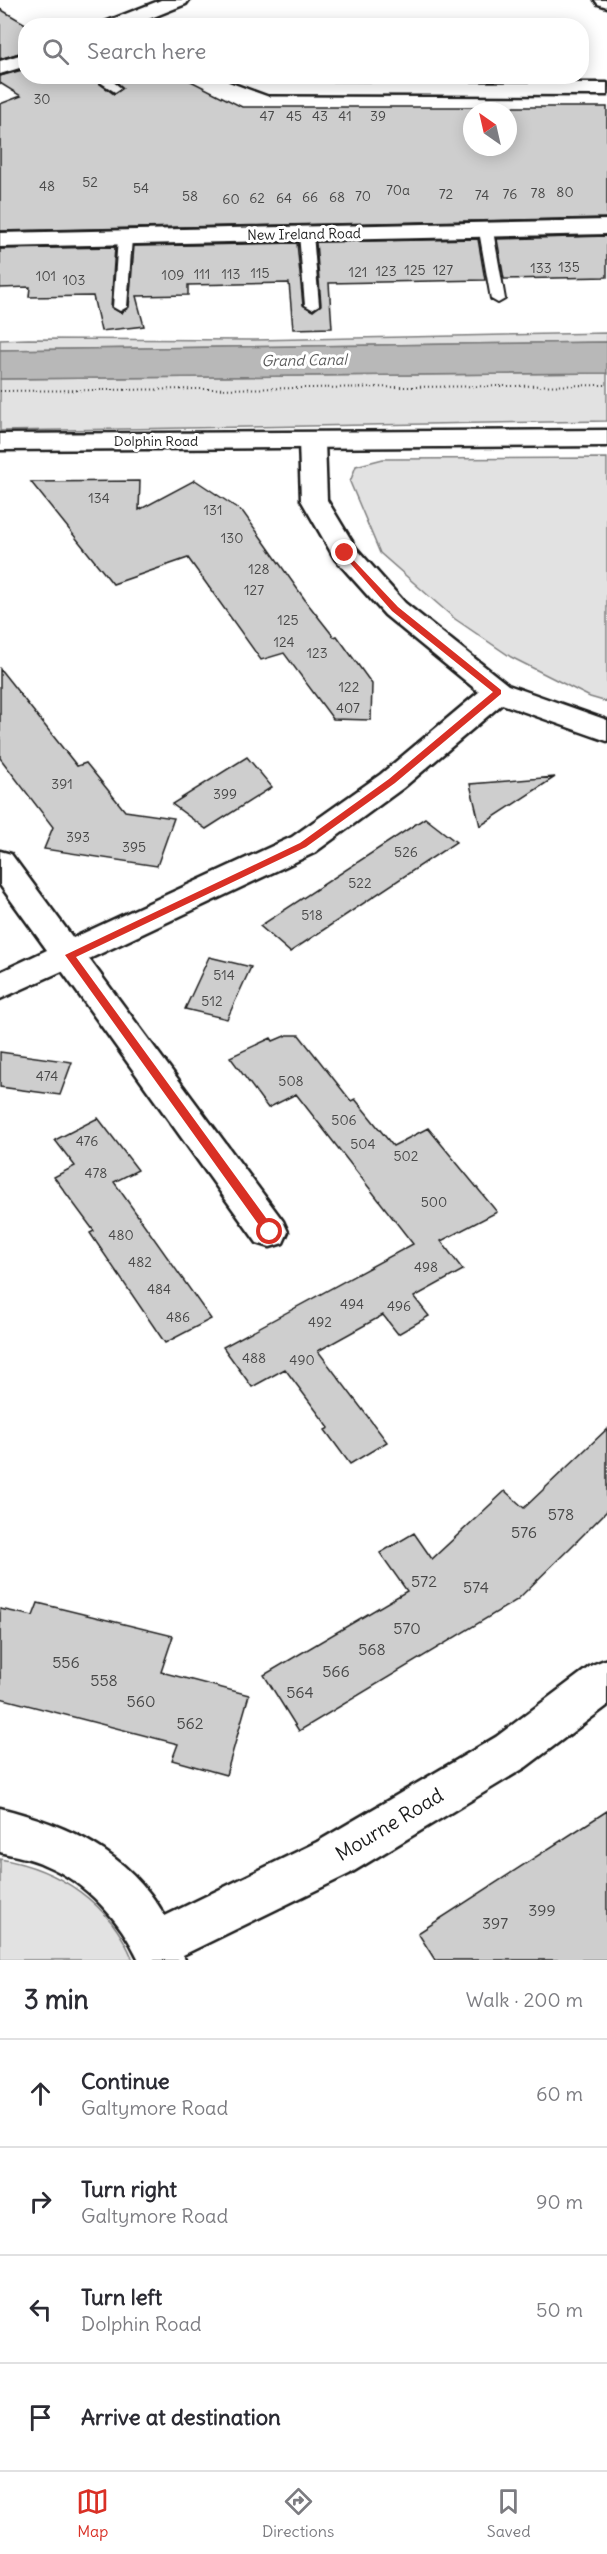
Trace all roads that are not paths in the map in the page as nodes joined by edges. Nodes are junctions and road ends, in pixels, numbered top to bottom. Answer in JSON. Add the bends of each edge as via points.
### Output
{"nodes":[{"id":1,"x":179,"y":0,"type":"edge"},
{"id":2,"x":138,"y":18,"type":"edge"},
{"id":3,"x":18,"y":61,"type":"edge"},
{"id":4,"x":0,"y":68,"type":"edge"},
{"id":5,"x":109,"y":84,"type":"edge"},
{"id":6,"x":258,"y":84,"type":"edge"},
{"id":7,"x":115,"y":88,"type":"dead end"},
{"id":8,"x":607,"y":89,"type":"edge"},
{"id":9,"x":607,"y":227,"type":"edge"},
{"id":10,"x":486,"y":231,"type":"junction"},
{"id":11,"x":306,"y":234,"type":"junction"},
{"id":12,"x":125,"y":238,"type":"junction"},
{"id":13,"x":0,"y":240,"type":"edge"},
{"id":14,"x":498,"y":299,"type":"dead end"},
{"id":15,"x":312,"y":305,"type":"dead end"},
{"id":16,"x":120,"y":307,"type":"dead end"},
{"id":17,"x":607,"y":438,"type":"edge"},
{"id":18,"x":312,"y":441,"type":"junction"},
{"id":19,"x":0,"y":442,"type":"edge"},
{"id":20,"x":498,"y":692,"type":"junction"},
{"id":21,"x":607,"y":730,"type":"edge"},
{"id":22,"x":0,"y":862,"type":"edge"},
{"id":23,"x":70,"y":955,"type":"junction"},
{"id":24,"x":0,"y":986,"type":"edge"},
{"id":25,"x":270,"y":1232,"type":"dead end"},
{"id":26,"x":607,"y":1680,"type":"edge"},
{"id":27,"x":0,"y":1830,"type":"edge"},
{"id":28,"x":160,"y":1952,"type":"edge"}],
"edges":[{"from":1,"to":2,"type":"street"},
{"from":3,"to":4,"type":"street"},
{"from":5,"to":7,"type":"lane"},
{"from":6,"to":8,"type":"street","via":[[268,88]]},
{"from":9,"to":10,"type":"street","name":"New Ireland Road"},
{"from":10,"to":11,"type":"street","name":"New Ireland Road"},
{"from":10,"to":14,"type":"lane"},
{"from":11,"to":12,"type":"street","name":"New Ireland Road"},
{"from":11,"to":15,"type":"lane"},
{"from":12,"to":13,"type":"street","name":"New Ireland Road"},
{"from":12,"to":16,"type":"lane"},
{"from":17,"to":18,"type":"street","name":"Dolphin Road"},
{"from":18,"to":19,"type":"street","name":"Dolphin Road"},
{"from":18,"to":20,"type":"street","via":[[315,500],[345,553],[395,609]]},
{"from":20,"to":21,"type":"street"},
{"from":20,"to":23,"type":"street","via":[[392,781],[303,845]]},
{"from":22,"to":23,"type":"street"},
{"from":23,"to":24,"type":"street"},
{"from":23,"to":25,"type":"street"},
{"from":26,"to":28,"type":"street","name":"Mourne Road","via":[[511,1752],[333,1858]]},
{"from":27,"to":28,"type":"street","via":[[46,1842],[91,1866],[128,1900]]}]}
